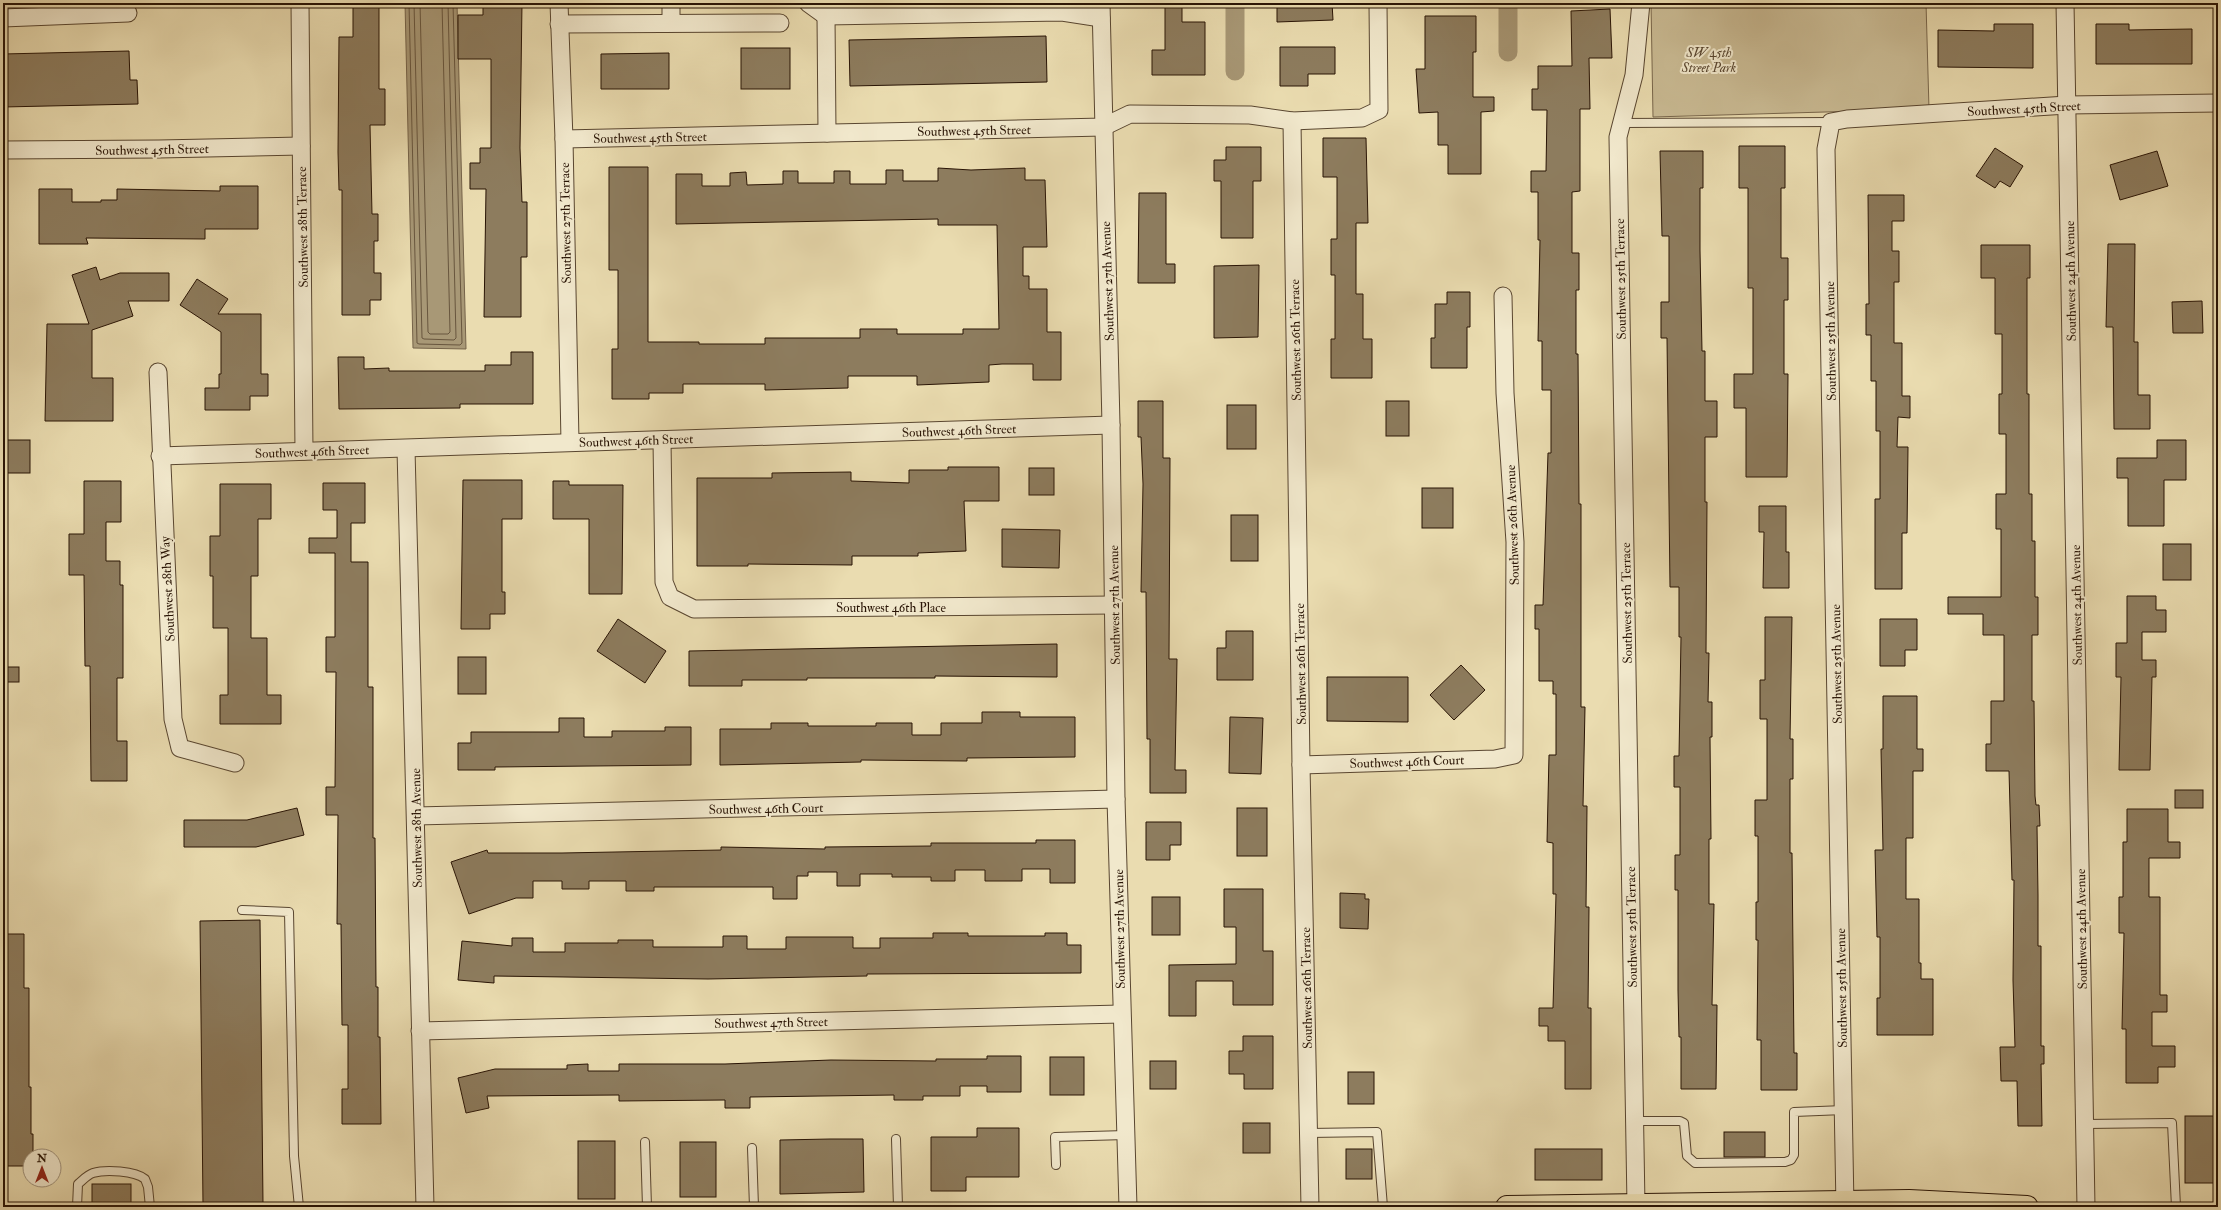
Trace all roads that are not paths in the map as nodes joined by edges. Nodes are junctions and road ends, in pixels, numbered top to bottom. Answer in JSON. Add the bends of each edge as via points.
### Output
{"nodes":[{"id":1,"x":300,"y":3,"type":"edge"},
{"id":2,"x":558,"y":3,"type":"edge"},
{"id":3,"x":671,"y":3,"type":"edge"},
{"id":4,"x":808,"y":3,"type":"edge"},
{"id":5,"x":1378,"y":3,"type":"edge"},
{"id":6,"x":1641,"y":3,"type":"edge"},
{"id":7,"x":2065,"y":3,"type":"edge"},
{"id":8,"x":977,"y":8,"type":"edge"},
{"id":9,"x":1101,"y":10,"type":"edge"},
{"id":10,"x":128,"y":13,"type":"dead end"},
{"id":11,"x":826,"y":16,"type":"junction"},
{"id":12,"x":3,"y":18,"type":"edge"},
{"id":13,"x":671,"y":23,"type":"junction"},
{"id":14,"x":780,"y":23,"type":"dead end"},
{"id":15,"x":559,"y":24,"type":"junction"},
{"id":16,"x":2218,"y":103,"type":"edge"},
{"id":17,"x":2067,"y":105,"type":"junction"},
{"id":18,"x":1292,"y":121,"type":"junction"},
{"id":19,"x":1831,"y":122,"type":"junction"},
{"id":20,"x":1622,"y":123,"type":"junction"},
{"id":21,"x":1103,"y":127,"type":"junction"},
{"id":22,"x":828,"y":133,"type":"junction"},
{"id":23,"x":564,"y":139,"type":"junction"},
{"id":24,"x":301,"y":146,"type":"junction"},
{"id":25,"x":3,"y":150,"type":"edge"},
{"id":26,"x":1503,"y":296,"type":"dead end"},
{"id":27,"x":158,"y":372,"type":"dead end"},
{"id":28,"x":1111,"y":425,"type":"junction"},
{"id":29,"x":662,"y":440,"type":"junction"},
{"id":30,"x":570,"y":442,"type":"junction"},
{"id":31,"x":406,"y":449,"type":"junction"},
{"id":32,"x":304,"y":451,"type":"junction"},
{"id":33,"x":160,"y":456,"type":"junction"},
{"id":34,"x":1114,"y":605,"type":"junction"},
{"id":35,"x":1514,"y":755,"type":"joint"},
{"id":36,"x":235,"y":763,"type":"dead end"},
{"id":37,"x":1301,"y":764,"type":"junction"},
{"id":38,"x":1116,"y":799,"type":"junction"},
{"id":39,"x":416,"y":816,"type":"junction"},
{"id":40,"x":242,"y":910,"type":"dead end"},
{"id":41,"x":1121,"y":1014,"type":"junction"},
{"id":42,"x":420,"y":1031,"type":"junction"},
{"id":43,"x":1844,"y":1110,"type":"junction"},
{"id":44,"x":1635,"y":1121,"type":"junction"},
{"id":45,"x":2084,"y":1124,"type":"junction"},
{"id":46,"x":1309,"y":1133,"type":"junction"},
{"id":47,"x":1126,"y":1135,"type":"junction"},
{"id":48,"x":896,"y":1139,"type":"dead end"},
{"id":49,"x":645,"y":1142,"type":"dead end"},
{"id":50,"x":752,"y":1148,"type":"dead end"},
{"id":51,"x":1056,"y":1165,"type":"dead end"},
{"id":52,"x":1845,"y":1204,"type":"edge"},
{"id":53,"x":1636,"y":1205,"type":"junction"},
{"id":54,"x":1547,"y":1206,"type":"edge"},
{"id":55,"x":77,"y":1207,"type":"edge"},
{"id":56,"x":150,"y":1207,"type":"edge"},
{"id":57,"x":299,"y":1207,"type":"edge"},
{"id":58,"x":425,"y":1207,"type":"edge"},
{"id":59,"x":647,"y":1207,"type":"edge"},
{"id":60,"x":754,"y":1207,"type":"edge"},
{"id":61,"x":898,"y":1207,"type":"edge"},
{"id":62,"x":1128,"y":1207,"type":"edge"},
{"id":63,"x":1310,"y":1207,"type":"edge"},
{"id":64,"x":1383,"y":1207,"type":"edge"},
{"id":65,"x":1507,"y":1207,"type":"edge"},
{"id":66,"x":2027,"y":1207,"type":"edge"},
{"id":67,"x":2086,"y":1207,"type":"edge"},
{"id":68,"x":2176,"y":1207,"type":"edge"}],
"edges":[{"from":1,"to":24,"type":"street","name":"Southwest 28th Terrace"},
{"from":2,"to":15,"type":"street","name":"Southwest 27th Terrace"},
{"from":3,"to":13,"type":"street"},
{"from":4,"to":11,"type":"street"},
{"from":5,"to":18,"type":"street","name":"Southwest 45th Street","via":[[1379,110],[1362,118]]},
{"from":6,"to":20,"type":"street","name":"Southwest 25th Terrace","via":[[1634,75]]},
{"from":7,"to":17,"type":"street","name":"Southwest 24th Avenue"},
{"from":8,"to":9,"type":"street","via":[[1062,12]]},
{"from":8,"to":11,"type":"street"},
{"from":9,"to":21,"type":"street","name":"Southwest 27th Avenue"},
{"from":10,"to":12,"type":"street"},
{"from":11,"to":22,"type":"street"},
{"from":13,"to":14,"type":"street"},
{"from":13,"to":15,"type":"street"},
{"from":15,"to":23,"type":"street","name":"Southwest 27th Terrace"},
{"from":16,"to":17,"type":"street","name":"Southwest 45th Street"},
{"from":17,"to":19,"type":"street","name":"Southwest 45th Street"},
{"from":17,"to":45,"type":"street","name":"Southwest 24th Avenue"},
{"from":18,"to":21,"type":"street","name":"Southwest 45th Street","via":[[1250,115],[1130,114]]},
{"from":18,"to":37,"type":"street","name":"Southwest 26th Terrace"},
{"from":19,"to":20,"type":"lane"},
{"from":19,"to":43,"type":"street","name":"Southwest 25th Avenue","via":[[1826,156]]},
{"from":20,"to":44,"type":"street","name":"Southwest 25th Terrace","via":[[1618,145]]},
{"from":21,"to":22,"type":"street","name":"Southwest 45th Street"},
{"from":21,"to":28,"type":"street","name":"Southwest 27th Avenue"},
{"from":22,"to":23,"type":"street","name":"Southwest 45th Street"},
{"from":23,"to":30,"type":"street","name":"Southwest 27th Terrace"},
{"from":24,"to":25,"type":"street","name":"Southwest 45th Street","via":[[159,150]]},
{"from":24,"to":32,"type":"street","name":"Southwest 28th Terrace"},
{"from":26,"to":35,"type":"street","name":"Southwest 26th Avenue","via":[[1505,393],[1515,542]]},
{"from":27,"to":33,"type":"street","name":"Southwest 28th Way"},
{"from":28,"to":29,"type":"street","name":"Southwest 46th Street"},
{"from":28,"to":34,"type":"street","name":"Southwest 27th Avenue"},
{"from":29,"to":30,"type":"street","name":"Southwest 46th Street"},
{"from":29,"to":34,"type":"street","name":"Southwest 46th Place","via":[[664,582],[670,597],[694,609]]},
{"from":30,"to":31,"type":"street","name":"Southwest 46th Street"},
{"from":31,"to":32,"type":"street","name":"Southwest 46th Street"},
{"from":31,"to":39,"type":"street","name":"Southwest 28th Avenue"},
{"from":32,"to":33,"type":"street","name":"Southwest 46th Street"},
{"from":33,"to":36,"type":"street","name":"Southwest 28th Way","via":[[173,719],[180,748]]},
{"from":34,"to":38,"type":"street","name":"Southwest 27th Avenue"},
{"from":35,"to":37,"type":"street","name":"Southwest 46th Court","via":[[1495,759]]},
{"from":37,"to":46,"type":"street","name":"Southwest 26th Terrace"},
{"from":38,"to":39,"type":"street","name":"Southwest 46th Court"},
{"from":38,"to":41,"type":"street","name":"Southwest 27th Avenue"},
{"from":39,"to":42,"type":"street","name":"Southwest 28th Avenue"},
{"from":40,"to":57,"type":"lane","via":[[289,912],[294,1141]]},
{"from":41,"to":42,"type":"street","name":"Southwest 47th Street"},
{"from":41,"to":47,"type":"street","name":"Southwest 27th Avenue"},
{"from":42,"to":58,"type":"street","name":"Southwest 28th Avenue"},
{"from":43,"to":44,"type":"lane","via":[[1794,1112],[1794,1155],[1791,1160],[1785,1162],[1695,1163],[1687,1156],[1684,1123]]},
{"from":43,"to":52,"type":"street","name":"Southwest 25th Avenue"},
{"from":44,"to":53,"type":"street","name":"Southwest 25th Terrace"},
{"from":45,"to":67,"type":"street","name":"Southwest 24th Avenue"},
{"from":45,"to":68,"type":"lane","via":[[2172,1123]]},
{"from":46,"to":63,"type":"street","name":"Southwest 26th Terrace"},
{"from":46,"to":64,"type":"lane","via":[[1377,1132]]},
{"from":47,"to":51,"type":"lane","via":[[1055,1137]]},
{"from":47,"to":62,"type":"street","name":"Southwest 27th Avenue"},
{"from":48,"to":61,"type":"lane"},
{"from":49,"to":59,"type":"lane"},
{"from":50,"to":60,"type":"lane"},
{"from":52,"to":53,"type":"main road"},
{"from":52,"to":66,"type":"main road","via":[[1916,1201]]},
{"from":53,"to":54,"type":"main road"},
{"from":54,"to":65,"type":"main road"},
{"from":55,"to":56,"type":"lane","via":[[78,1184],[93,1173],[101,1172],[131,1172],[145,1179]]}]}
